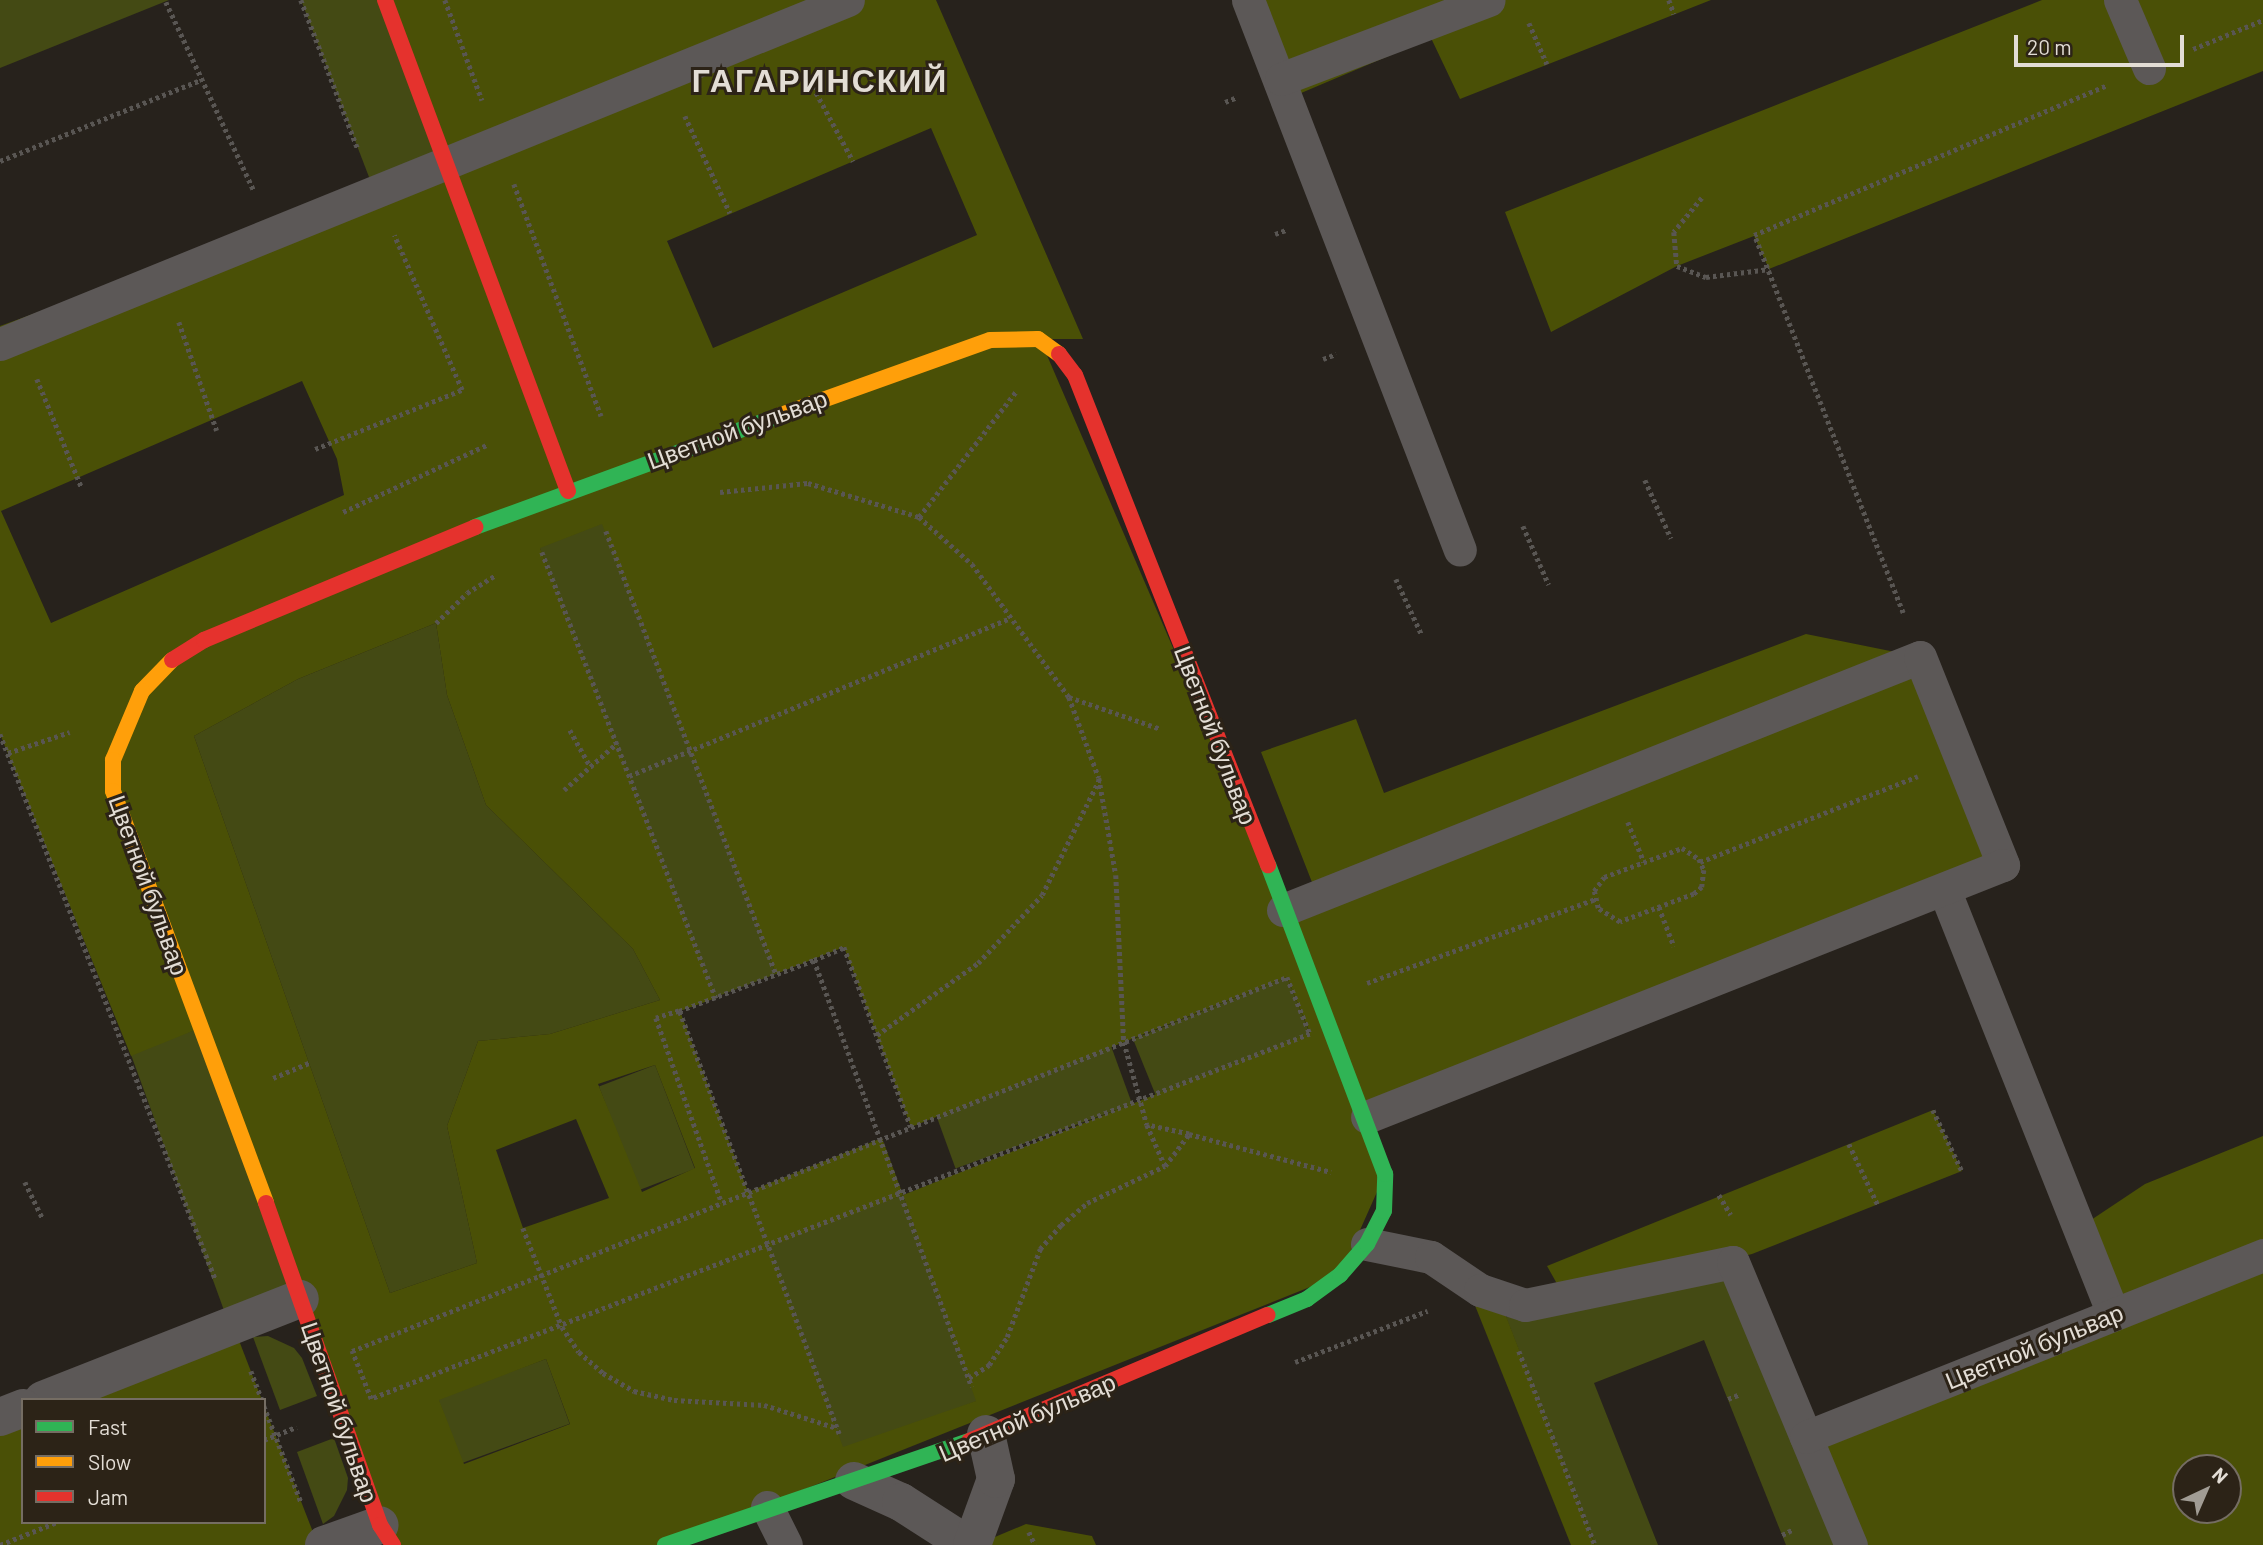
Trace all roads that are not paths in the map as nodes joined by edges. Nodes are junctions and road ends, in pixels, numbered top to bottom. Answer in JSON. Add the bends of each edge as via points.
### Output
{"nodes":[{"id":1,"x":386,"y":0,"type":"edge"},
{"id":2,"x":848,"y":0,"type":"edge"},
{"id":3,"x":1248,"y":0,"type":"edge"},
{"id":4,"x":1489,"y":0,"type":"edge"},
{"id":5,"x":2120,"y":0,"type":"edge"},
{"id":6,"x":2149,"y":68,"type":"road end"},
{"id":7,"x":1282,"y":79,"type":"junction"},
{"id":8,"x":448,"y":163,"type":"junction"},
{"id":9,"x":9,"y":340,"type":"edge"},
{"id":10,"x":568,"y":491,"type":"junction"},
{"id":11,"x":1460,"y":550,"type":"dead end"},
{"id":12,"x":1944,"y":889,"type":"junction"},
{"id":13,"x":1283,"y":909,"type":"junction"},
{"id":14,"x":1367,"y":1117,"type":"junction"},
{"id":15,"x":1367,"y":1244,"type":"junction"},
{"id":16,"x":2263,"y":1255,"type":"edge"},
{"id":17,"x":300,"y":1299,"type":"junction"},
{"id":18,"x":2113,"y":1314,"type":"junction"},
{"id":19,"x":48,"y":1398,"type":"edge"},
{"id":20,"x":21,"y":1409,"type":"edge"},
{"id":21,"x":0,"y":1417,"type":"edge"},
{"id":22,"x":986,"y":1434,"type":"junction"},
{"id":23,"x":1806,"y":1437,"type":"junction"},
{"id":24,"x":854,"y":1481,"type":"junction"},
{"id":25,"x":767,"y":1507,"type":"junction"},
{"id":26,"x":387,"y":1535,"type":"edge"},
{"id":27,"x":324,"y":1545,"type":"edge"},
{"id":28,"x":665,"y":1545,"type":"edge"},
{"id":29,"x":786,"y":1545,"type":"edge"},
{"id":30,"x":970,"y":1545,"type":"edge"},
{"id":31,"x":1851,"y":1545,"type":"edge"}],
"edges":[{"from":1,"to":8,"type":"street"},
{"from":2,"to":8,"type":"lane"},
{"from":3,"to":7,"type":"lane"},
{"from":4,"to":7,"type":"lane"},
{"from":5,"to":6,"type":"lane"},
{"from":7,"to":11,"type":"lane"},
{"from":8,"to":9,"type":"lane"},
{"from":8,"to":10,"type":"street"},
{"from":10,"to":13,"type":"street","name":"Цветной бульвар","via":[[990,340],[1038,339],[1056,350],[1074,376]]},
{"from":10,"to":17,"type":"street","name":"Цветной бульвар","via":[[204,640],[161,667],[142,691],[113,760],[113,790]]},
{"from":12,"to":13,"type":"lane","via":[[2003,865],[1920,657]]},
{"from":12,"to":14,"type":"lane"},
{"from":12,"to":18,"type":"lane"},
{"from":13,"to":14,"type":"street","name":"Цветной бульвар"},
{"from":14,"to":15,"type":"street","name":"Цветной бульвар","via":[[1385,1174],[1384,1211]]},
{"from":15,"to":22,"type":"street","name":"Цветной бульвар","via":[[1340,1275],[1307,1299]]},
{"from":15,"to":23,"type":"lane","via":[[1431,1257],[1453,1275],[1499,1298],[1525,1305],[1733,1262]]},
{"from":16,"to":18,"type":"lane","name":"Цветной бульвар"},
{"from":17,"to":19,"type":"street","name":"Цветной бульвар"},
{"from":17,"to":26,"type":"street","name":"Цветной бульвар"},
{"from":18,"to":23,"type":"lane","name":"Цветной бульвар"},
{"from":20,"to":21,"type":"street"},
{"from":22,"to":24,"type":"street","name":"Цветной бульвар"},
{"from":22,"to":30,"type":"street","via":[[996,1479]]},
{"from":23,"to":31,"type":"lane"},
{"from":24,"to":25,"type":"street","name":"Цветной бульвар"},
{"from":24,"to":30,"type":"street","via":[[901,1502]]},
{"from":25,"to":28,"type":"street","name":"Цветной бульвар"},
{"from":25,"to":29,"type":"lane"},
{"from":26,"to":27,"type":"street","name":"Цветной бульвар"}]}
